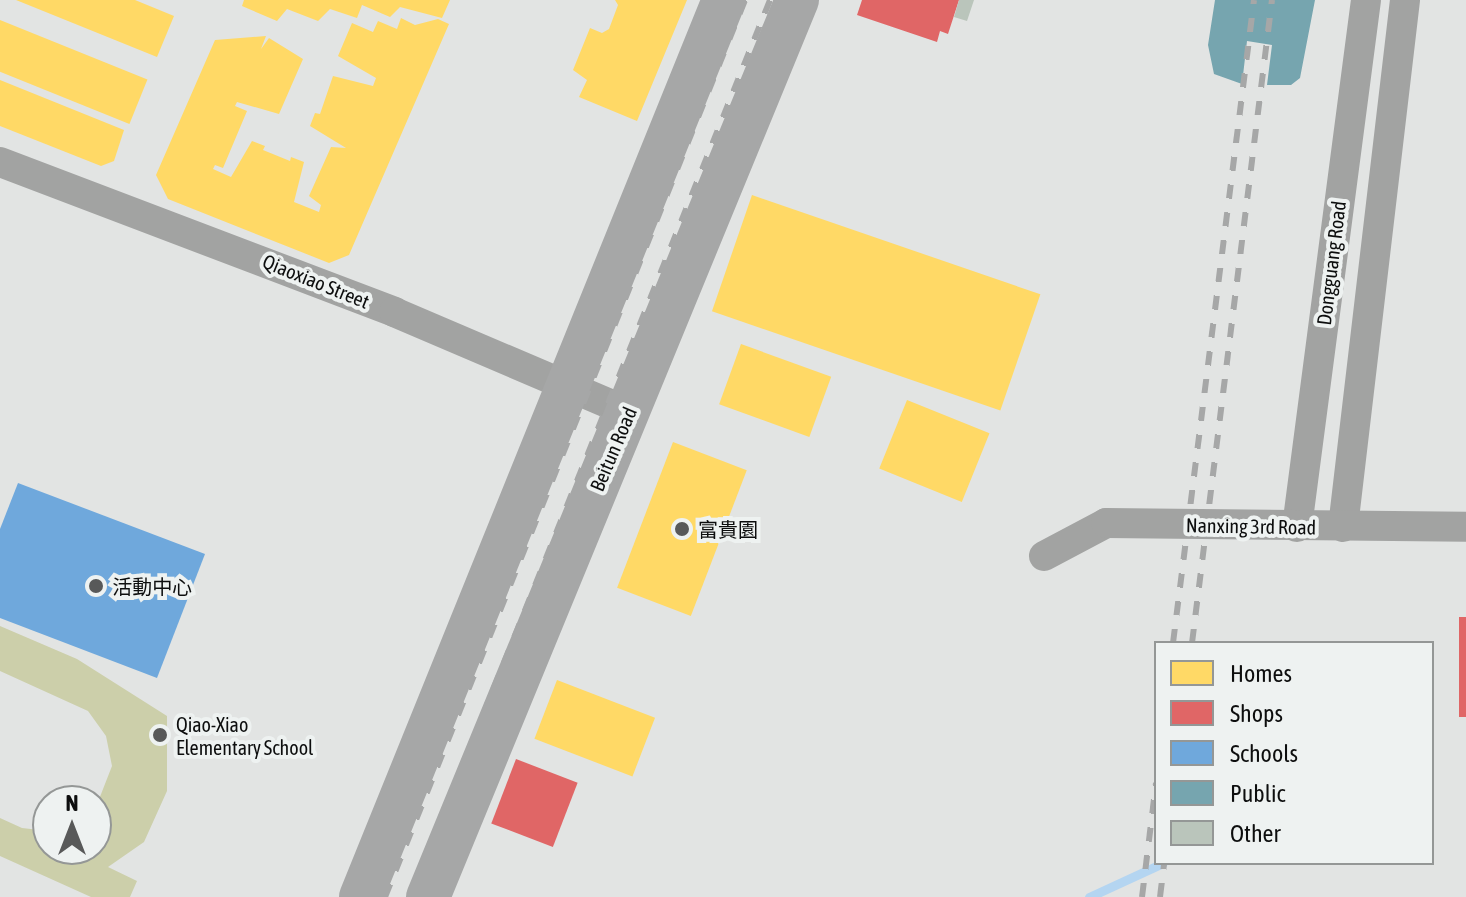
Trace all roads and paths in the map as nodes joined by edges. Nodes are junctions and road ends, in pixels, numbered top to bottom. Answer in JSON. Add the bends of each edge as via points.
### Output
{"nodes":[{"id":1,"x":724,"y":0,"type":"edge"},
{"id":2,"x":797,"y":0,"type":"edge"},
{"id":3,"x":1366,"y":0,"type":"edge"},
{"id":4,"x":1405,"y":0,"type":"edge"},
{"id":5,"x":0,"y":162,"type":"edge"},
{"id":6,"x":568,"y":387,"type":"junction"},
{"id":7,"x":628,"y":412,"type":"junction"},
{"id":8,"x":1297,"y":527,"type":"junction"},
{"id":9,"x":1343,"y":527,"type":"junction"},
{"id":10,"x":1466,"y":527,"type":"edge"},
{"id":11,"x":1044,"y":556,"type":"dead end"},
{"id":12,"x":361,"y":897,"type":"edge"},
{"id":13,"x":428,"y":897,"type":"edge"}],
"edges":[{"from":1,"to":6,"type":"main road"},
{"from":2,"to":7,"type":"main road","name":"Beitun Road"},
{"from":3,"to":8,"type":"street","name":"Dongguang Road"},
{"from":4,"to":9,"type":"street"},
{"from":5,"to":6,"type":"street","name":"Qiaoxiao Street","via":[[394,312]]},
{"from":6,"to":7,"type":"street","name":"Qiaoxiao Street"},
{"from":6,"to":12,"type":"main road"},
{"from":7,"to":13,"type":"main road","name":"Beitun Road"},
{"from":8,"to":9,"type":"street","name":"Nanxing 3rd Road"},
{"from":8,"to":11,"type":"street","name":"Nanxing 3rd Road","via":[[1106,523]]},
{"from":9,"to":10,"type":"street","name":"Nanxing 3rd Road"}]}
